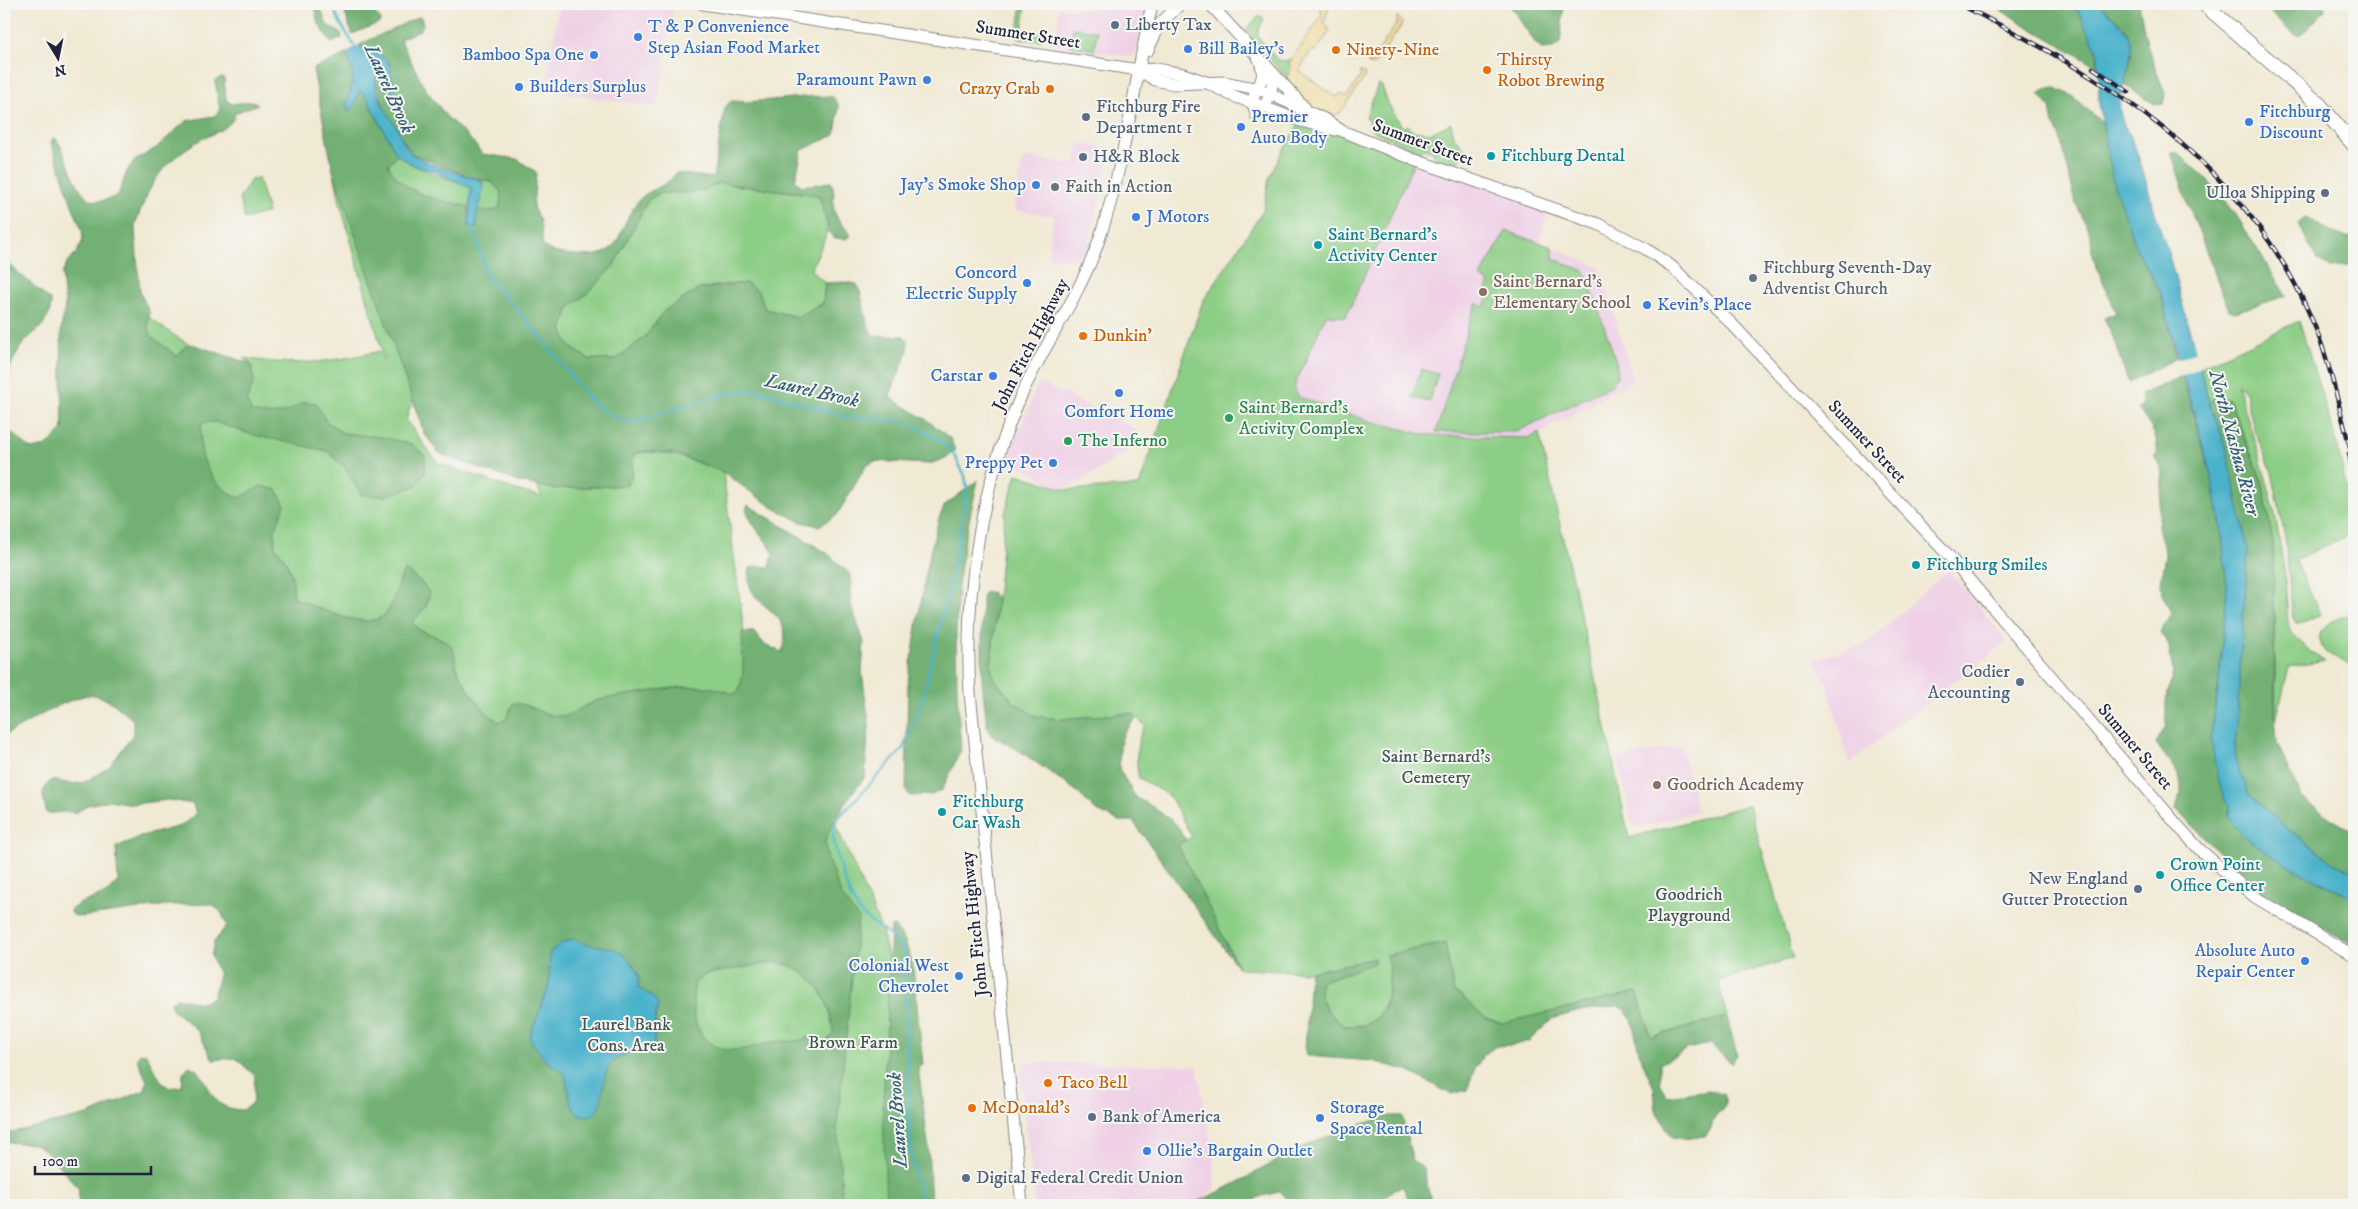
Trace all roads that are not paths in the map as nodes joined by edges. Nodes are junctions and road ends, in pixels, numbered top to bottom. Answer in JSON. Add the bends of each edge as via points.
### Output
{"nodes":[{"id":1,"x":703,"y":4,"type":"edge"},
{"id":2,"x":1152,"y":4,"type":"edge"},
{"id":3,"x":1180,"y":4,"type":"edge"},
{"id":4,"x":1210,"y":4,"type":"edge"},
{"id":5,"x":2204,"y":4,"type":"edge"},
{"id":6,"x":744,"y":7,"type":"edge"},
{"id":7,"x":1260,"y":59,"type":"junction"},
{"id":8,"x":1269,"y":68,"type":"junction"},
{"id":9,"x":1139,"y":70,"type":"junction"},
{"id":10,"x":1206,"y":82,"type":"junction"},
{"id":11,"x":1259,"y":89,"type":"junction"},
{"id":12,"x":1270,"y":94,"type":"junction"},
{"id":13,"x":1253,"y":102,"type":"junction"},
{"id":14,"x":1266,"y":106,"type":"junction"},
{"id":15,"x":1307,"y":111,"type":"junction"},
{"id":16,"x":1342,"y":131,"type":"junction"},
{"id":17,"x":2354,"y":145,"type":"edge"},
{"id":18,"x":2354,"y":956,"type":"edge"},
{"id":19,"x":1022,"y":1205,"type":"edge"}],
"edges":[{"from":1,"to":6,"type":"main road","name":"Summer Street"},
{"from":2,"to":9,"type":"main road","name":"John Fitch Highway"},
{"from":3,"to":9,"type":"main road","name":"John Fitch Highway","via":[[1160,24]]},
{"from":4,"to":7,"type":"main road"},
{"from":5,"to":17,"type":"highway","via":[[2319,104]]},
{"from":6,"to":9,"type":"main road","name":"Summer Street"},
{"from":7,"to":8,"type":"main road"},
{"from":7,"to":11,"type":"main road","via":[[1264,70]]},
{"from":8,"to":12,"type":"main road","via":[[1273,83]]},
{"from":8,"to":15,"type":"main road"},
{"from":9,"to":10,"type":"main road","name":"Summer Street","via":[[1156,69]]},
{"from":9,"to":19,"type":"main road","name":"John Fitch Highway","via":[[1108,209],[1095,251],[1079,289],[1024,390],[994,468],[972,587],[968,659],[970,701]]},
{"from":10,"to":11,"type":"main road","name":"Summer Street","via":[[1229,82]]},
{"from":10,"to":13,"type":"main road","via":[[1222,92]]},
{"from":11,"to":12,"type":"main road","name":"Summer Street"},
{"from":11,"to":13,"type":"main road"},
{"from":12,"to":14,"type":"main road"},
{"from":12,"to":15,"type":"main road","name":"Summer Street"},
{"from":13,"to":14,"type":"main road"},
{"from":14,"to":16,"type":"main road","via":[[1301,121]]},
{"from":15,"to":16,"type":"main road","name":"Summer Street"},
{"from":16,"to":18,"type":"main road","name":"Summer Street","via":[[1598,224],[1671,266],[1732,324],[1943,551],[2200,850],[2265,904]]}]}
